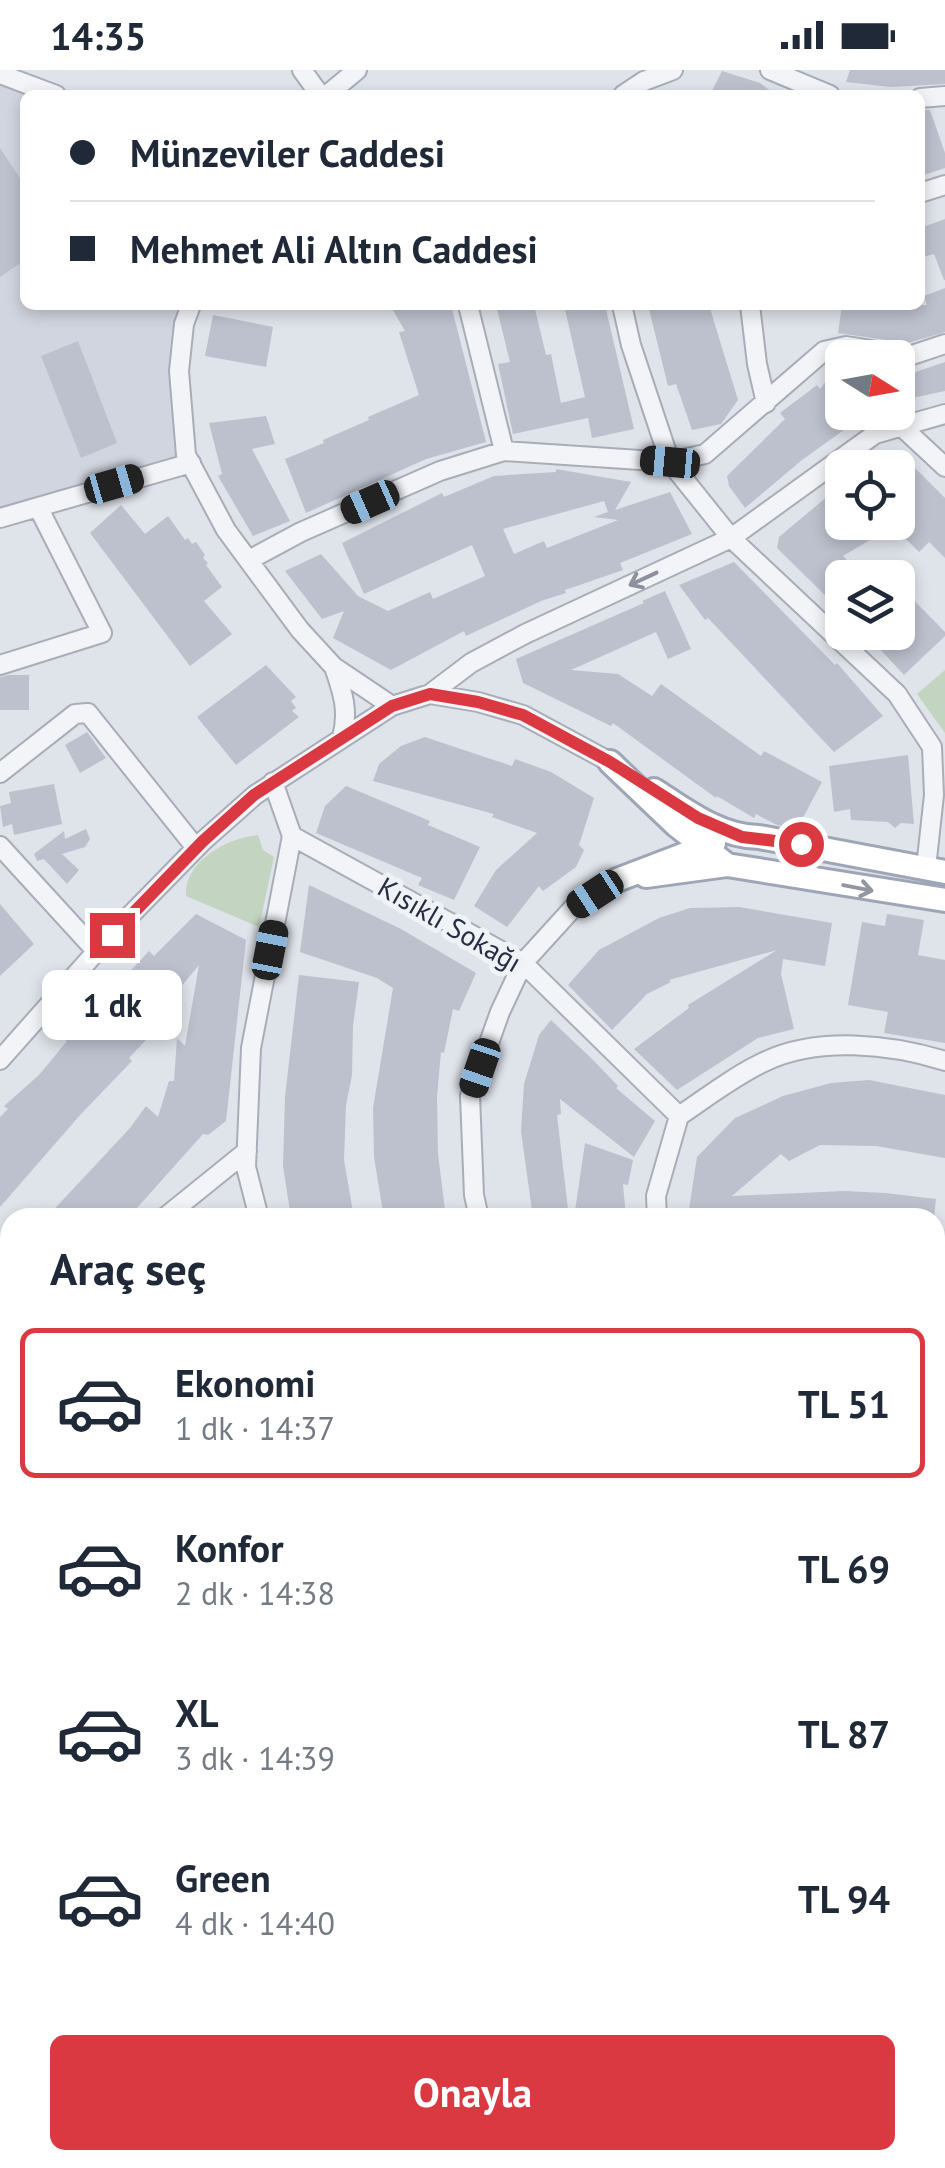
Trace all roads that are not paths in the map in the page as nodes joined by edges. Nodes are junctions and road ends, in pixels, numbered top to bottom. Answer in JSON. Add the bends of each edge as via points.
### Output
{"nodes":[{"id":1,"x":302,"y":70,"type":"edge"},
{"id":2,"x":358,"y":70,"type":"edge"},
{"id":3,"x":672,"y":70,"type":"edge"},
{"id":4,"x":770,"y":70,"type":"edge"},
{"id":5,"x":0,"y":71,"type":"edge"},
{"id":6,"x":44,"y":90,"type":"edge"},
{"id":7,"x":319,"y":90,"type":"edge"},
{"id":8,"x":330,"y":90,"type":"edge"},
{"id":9,"x":630,"y":90,"type":"edge"},
{"id":10,"x":818,"y":90,"type":"edge"},
{"id":11,"x":188,"y":310,"type":"edge"},
{"id":12,"x":469,"y":310,"type":"edge"},
{"id":13,"x":623,"y":310,"type":"edge"},
{"id":14,"x":751,"y":310,"type":"edge"},
{"id":15,"x":945,"y":344,"type":"edge"},
{"id":16,"x":766,"y":403,"type":"junction"},
{"id":17,"x":945,"y":414,"type":"edge"},
{"id":18,"x":915,"y":424,"type":"edge"},
{"id":19,"x":893,"y":430,"type":"edge"},
{"id":20,"x":904,"y":430,"type":"edge"},
{"id":21,"x":504,"y":451,"type":"junction"},
{"id":22,"x":191,"y":462,"type":"junction"},
{"id":23,"x":670,"y":462,"type":"junction"},
{"id":24,"x":945,"y":467,"type":"edge"},
{"id":25,"x":38,"y":507,"type":"junction"},
{"id":26,"x":0,"y":518,"type":"edge"},
{"id":27,"x":731,"y":538,"type":"junction"},
{"id":28,"x":249,"y":560,"type":"junction"},
{"id":29,"x":0,"y":665,"type":"edge"},
{"id":30,"x":334,"y":666,"type":"junction"},
{"id":31,"x":430,"y":694,"type":"junction"},
{"id":32,"x":392,"y":706,"type":"junction"},
{"id":33,"x":342,"y":738,"type":"junction"},
{"id":34,"x":610,"y":762,"type":"junction"},
{"id":35,"x":0,"y":774,"type":"edge"},
{"id":36,"x":273,"y":782,"type":"junction"},
{"id":37,"x":676,"y":825,"type":"junction"},
{"id":38,"x":292,"y":836,"type":"junction"},
{"id":39,"x":742,"y":837,"type":"junction"},
{"id":40,"x":0,"y":846,"type":"edge"},
{"id":41,"x":701,"y":846,"type":"junction"},
{"id":42,"x":196,"y":848,"type":"junction"},
{"id":43,"x":662,"y":860,"type":"junction"},
{"id":44,"x":727,"y":865,"type":"junction"},
{"id":45,"x":936,"y":870,"type":"edge"},
{"id":46,"x":617,"y":880,"type":"junction"},
{"id":47,"x":945,"y":900,"type":"edge"},
{"id":48,"x":96,"y":952,"type":"junction"},
{"id":49,"x":523,"y":963,"type":"junction"},
{"id":50,"x":0,"y":1060,"type":"edge"},
{"id":51,"x":945,"y":1062,"type":"edge"},
{"id":52,"x":679,"y":1116,"type":"junction"},
{"id":53,"x":247,"y":1151,"type":"junction"},
{"id":54,"x":176,"y":1208,"type":"edge"},
{"id":55,"x":256,"y":1208,"type":"edge"},
{"id":56,"x":476,"y":1208,"type":"edge"},
{"id":57,"x":657,"y":1208,"type":"edge"}],
"edges":[{"from":1,"to":7,"type":"street"},
{"from":2,"to":8,"type":"street"},
{"from":3,"to":9,"type":"street"},
{"from":4,"to":10,"type":"street"},
{"from":5,"to":6,"type":"street"},
{"from":11,"to":22,"type":"street","via":[[179,371]]},
{"from":12,"to":21,"type":"street"},
{"from":13,"to":23,"type":"street"},
{"from":14,"to":16,"type":"street"},
{"from":15,"to":16,"type":"street","via":[[909,356],[846,346],[824,351]]},
{"from":16,"to":23,"type":"street","via":[[705,454]]},
{"from":17,"to":18,"type":"street"},
{"from":19,"to":27,"type":"street","via":[[875,434]]},
{"from":20,"to":24,"type":"street"},
{"from":21,"to":23,"type":"street"},
{"from":21,"to":28,"type":"street","via":[[440,471]]},
{"from":22,"to":25,"type":"street"},
{"from":22,"to":28,"type":"street"},
{"from":23,"to":27,"type":"street"},
{"from":25,"to":26,"type":"street"},
{"from":25,"to":29,"type":"street","via":[[102,633]]},
{"from":27,"to":31,"type":"street","one_way":true,"via":[[525,634]]},
{"from":27,"to":45,"type":"street","via":[[898,694],[932,746]]},
{"from":28,"to":30,"type":"street"},
{"from":30,"to":32,"type":"street"},
{"from":30,"to":33,"type":"street","via":[[345,698]]},
{"from":31,"to":32,"type":"street"},
{"from":31,"to":34,"type":"street","via":[[523,715]]},
{"from":32,"to":33,"type":"street"},
{"from":33,"to":36,"type":"street"},
{"from":34,"to":37,"type":"main road"},
{"from":34,"to":39,"type":"main road","via":[[698,818]]},
{"from":35,"to":42,"type":"street","via":[[75,714],[88,713]]},
{"from":36,"to":38,"type":"street"},
{"from":36,"to":42,"type":"street"},
{"from":37,"to":41,"type":"main road"},
{"from":37,"to":43,"type":"main road","via":[[676,841]]},
{"from":38,"to":49,"type":"street","name":"Kısıklı Sokağı"},
{"from":38,"to":53,"type":"street","via":[[251,1048]]},
{"from":39,"to":41,"type":"main road"},
{"from":39,"to":44,"type":"main road"},
{"from":39,"to":45,"type":"main road"},
{"from":40,"to":48,"type":"street"},
{"from":41,"to":43,"type":"main road"},
{"from":41,"to":44,"type":"main road"},
{"from":42,"to":48,"type":"street"},
{"from":43,"to":46,"type":"main road"},
{"from":44,"to":46,"type":"main road"},
{"from":44,"to":47,"type":"main road","one_way":true},
{"from":46,"to":49,"type":"street","via":[[573,908]]},
{"from":48,"to":50,"type":"street"},
{"from":49,"to":52,"type":"street","name":"Kısıklı Sokağı"},
{"from":49,"to":56,"type":"street","via":[[470,1096]]},
{"from":51,"to":52,"type":"street","via":[[881,1047],[812,1047],[766,1061]]},
{"from":52,"to":57,"type":"street"},
{"from":53,"to":54,"type":"street"},
{"from":53,"to":55,"type":"street"}]}
